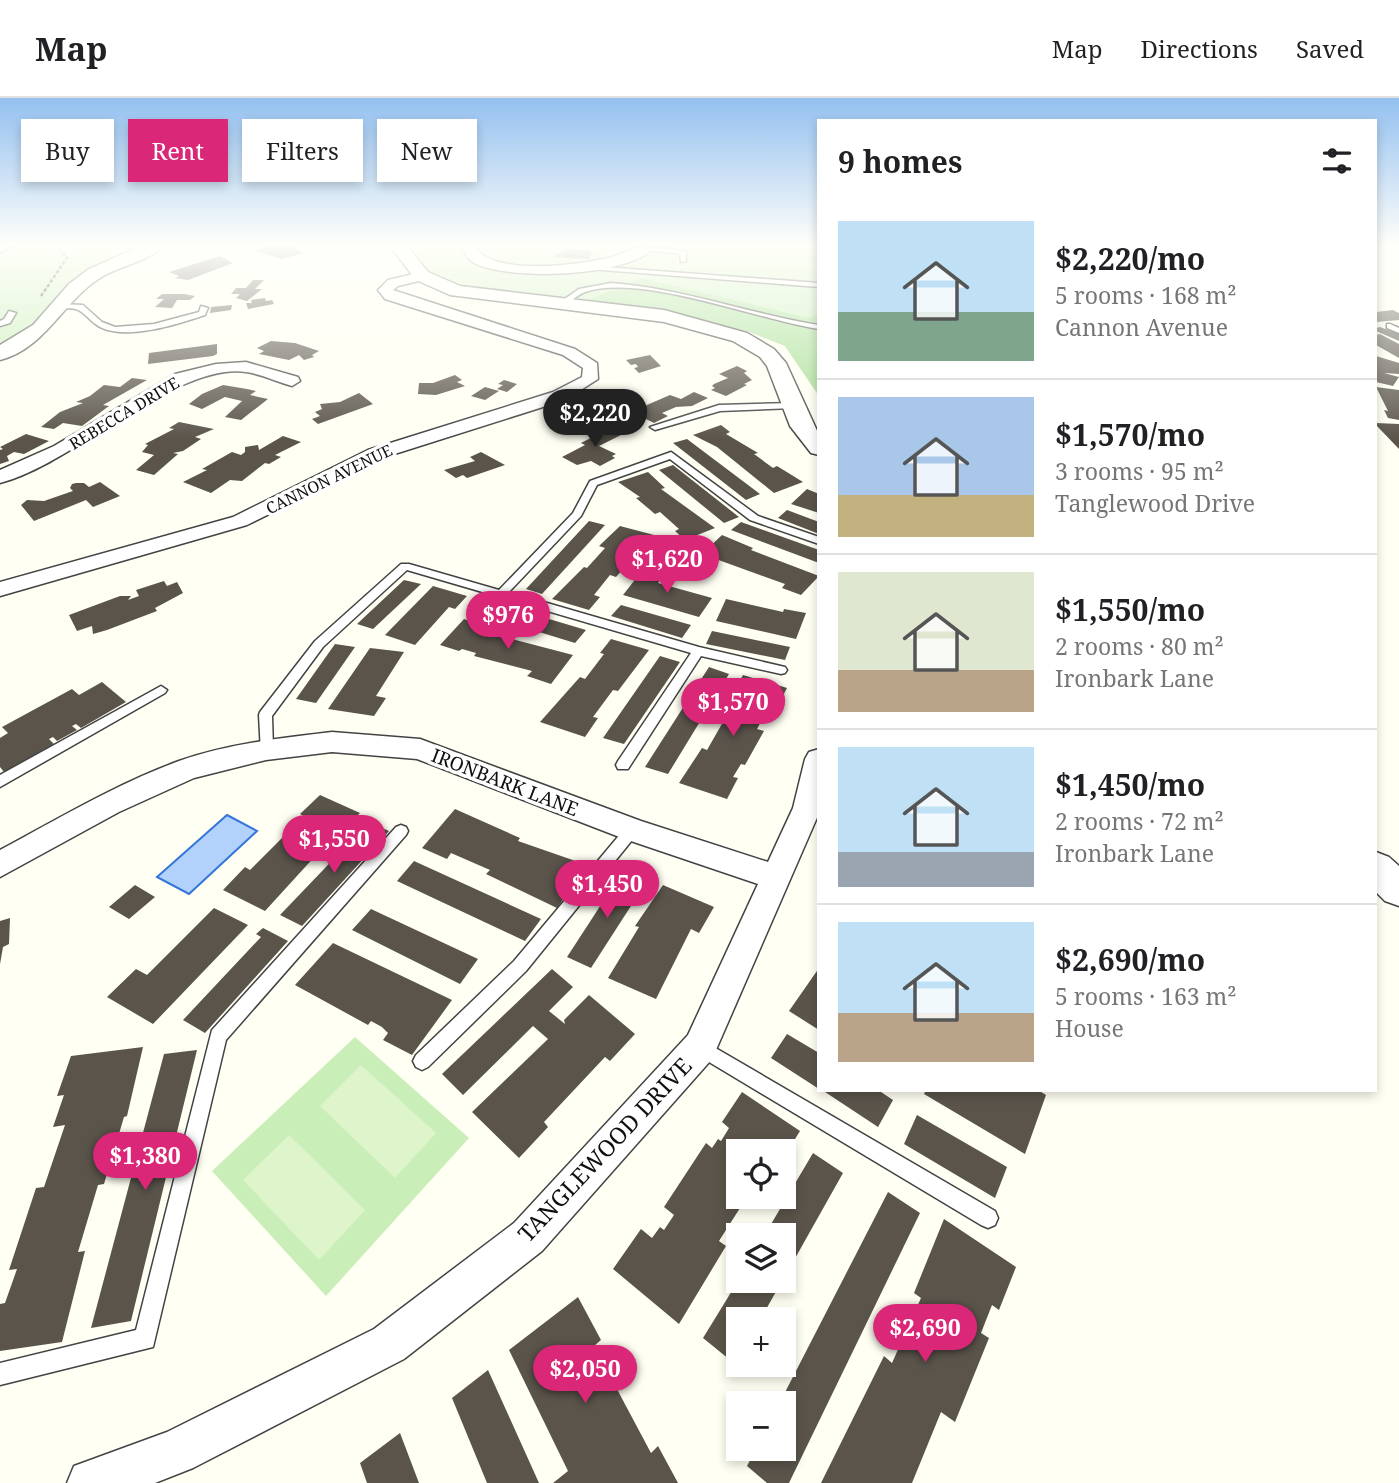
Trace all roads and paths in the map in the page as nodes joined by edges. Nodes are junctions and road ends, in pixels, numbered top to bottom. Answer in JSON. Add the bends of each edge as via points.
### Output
{"nodes":[{"id":1,"x":57,"y":311,"type":"edge"},
{"id":2,"x":84,"y":311,"type":"edge"},
{"id":3,"x":203,"y":311,"type":"edge"},
{"id":4,"x":437,"y":311,"type":"edge"},
{"id":5,"x":606,"y":311,"type":"edge"},
{"id":6,"x":739,"y":311,"type":"edge"},
{"id":7,"x":12,"y":313,"type":"dead end"},
{"id":8,"x":0,"y":324,"type":"edge"},
{"id":9,"x":1390,"y":326,"type":"dead end"},
{"id":10,"x":817,"y":327,"type":"edge"},
{"id":11,"x":1399,"y":331,"type":"edge"},
{"id":12,"x":0,"y":355,"type":"edge"},
{"id":13,"x":292,"y":381,"type":"dead end"},
{"id":14,"x":792,"y":406,"type":"junction"},
{"id":15,"x":655,"y":426,"type":"dead end"},
{"id":16,"x":659,"y":444,"type":"dead end"},
{"id":17,"x":817,"y":446,"type":"edge"},
{"id":18,"x":671,"y":455,"type":"junction"},
{"id":19,"x":0,"y":477,"type":"edge"},
{"id":20,"x":817,"y":540,"type":"edge"},
{"id":21,"x":0,"y":589,"type":"edge"},
{"id":22,"x":502,"y":593,"type":"junction"},
{"id":23,"x":698,"y":651,"type":"junction"},
{"id":24,"x":781,"y":670,"type":"dead end"},
{"id":25,"x":161,"y":690,"type":"dead end"},
{"id":26,"x":267,"y":750,"type":"junction"},
{"id":27,"x":623,"y":765,"type":"dead end"},
{"id":28,"x":817,"y":767,"type":"edge"},
{"id":29,"x":0,"y":782,"type":"edge"},
{"id":30,"x":632,"y":830,"type":"junction"},
{"id":31,"x":401,"y":831,"type":"dead end"},
{"id":32,"x":0,"y":865,"type":"edge"},
{"id":33,"x":1377,"y":869,"type":"edge"},
{"id":34,"x":774,"y":877,"type":"junction"},
{"id":35,"x":1399,"y":890,"type":"edge"},
{"id":36,"x":700,"y":1047,"type":"junction"},
{"id":37,"x":422,"y":1061,"type":"dead end"},
{"id":38,"x":988,"y":1218,"type":"dead end"},
{"id":39,"x":0,"y":1374,"type":"edge"},
{"id":40,"x":91,"y":1483,"type":"edge"}],
"edges":[{"from":1,"to":12,"type":"street","via":[[40,329]]},
{"from":2,"to":3,"type":"lane","via":[[108,328],[124,329]]},
{"from":4,"to":21,"type":"street","name":"CANNON AVENUE","via":[[569,352],[591,366],[593,373],[559,396],[375,454],[240,521]]},
{"from":5,"to":14,"type":"street","via":[[683,320],[737,335],[766,352],[780,367]]},
{"from":6,"to":10,"type":"lane"},
{"from":7,"to":8,"type":"lane"},
{"from":9,"to":11,"type":"lane"},
{"from":13,"to":19,"type":"street","name":"REBECCA DRIVE","via":[[246,367],[181,378],[61,450]]},
{"from":14,"to":15,"type":"lane","via":[[719,408]]},
{"from":14,"to":17,"type":"street","via":[[799,425]]},
{"from":16,"to":18,"type":"lane"},
{"from":18,"to":20,"type":"lane","via":[[754,518]]},
{"from":18,"to":22,"type":"lane","via":[[593,483],[577,514]]},
{"from":22,"to":23,"type":"lane"},
{"from":22,"to":26,"type":"lane","via":[[405,566],[319,643],[265,715]]},
{"from":23,"to":24,"type":"lane"},
{"from":23,"to":27,"type":"lane"},
{"from":25,"to":29,"type":"lane"},
{"from":26,"to":30,"type":"street","name":"IRONBARK LANE","via":[[332,742],[420,749]]},
{"from":26,"to":32,"type":"street","name":"IRONBARK LANE","via":[[187,769],[109,804]]},
{"from":28,"to":34,"type":"street","name":"TANGLEWOOD DRIVE","via":[[807,808]]},
{"from":30,"to":34,"type":"street","name":"IRONBARK LANE"},
{"from":30,"to":37,"type":"lane","via":[[520,966]]},
{"from":31,"to":39,"type":"lane","via":[[218,1036],[145,1339]]},
{"from":33,"to":35,"type":"street"},
{"from":34,"to":36,"type":"street","name":"TANGLEWOOD DRIVE"},
{"from":36,"to":38,"type":"lane"},
{"from":36,"to":40,"type":"street","name":"TANGLEWOOD DRIVE","via":[[528,1237],[389,1344],[177,1452]]}]}
